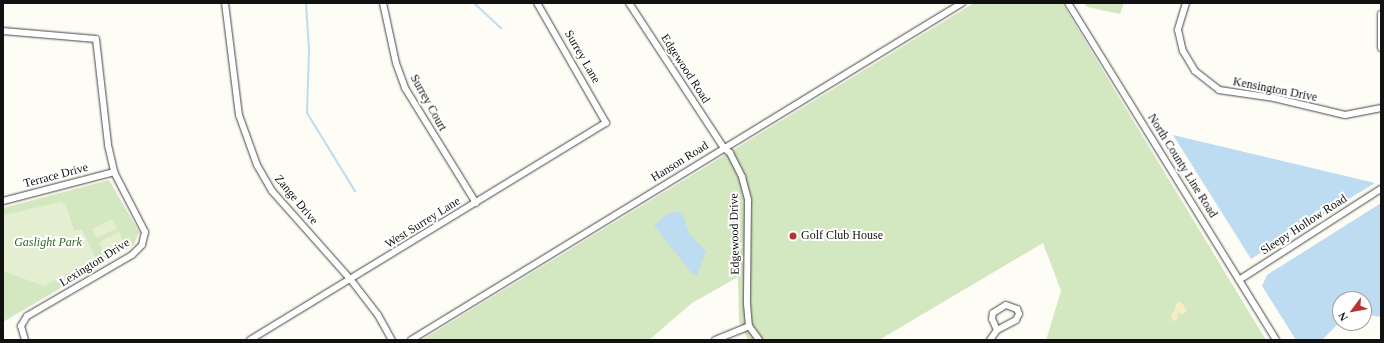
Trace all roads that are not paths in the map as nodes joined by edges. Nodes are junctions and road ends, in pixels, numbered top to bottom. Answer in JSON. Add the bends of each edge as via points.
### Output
{"nodes":[{"id":1,"x":225,"y":3,"type":"edge"},
{"id":2,"x":383,"y":3,"type":"edge"},
{"id":3,"x":537,"y":3,"type":"edge"},
{"id":4,"x":629,"y":3,"type":"edge"},
{"id":5,"x":962,"y":3,"type":"edge"},
{"id":6,"x":1068,"y":3,"type":"edge"},
{"id":7,"x":1186,"y":3,"type":"edge"},
{"id":8,"x":1381,"y":14,"type":"edge"},
{"id":9,"x":3,"y":32,"type":"edge"},
{"id":10,"x":1381,"y":48,"type":"edge"},
{"id":11,"x":1381,"y":108,"type":"edge"},
{"id":12,"x":606,"y":123,"type":"joint"},
{"id":13,"x":724,"y":148,"type":"junction"},
{"id":14,"x":114,"y":172,"type":"junction"},
{"id":15,"x":1381,"y":189,"type":"edge"},
{"id":16,"x":3,"y":201,"type":"edge"},
{"id":17,"x":476,"y":204,"type":"junction"},
{"id":18,"x":351,"y":280,"type":"junction"},
{"id":19,"x":1239,"y":280,"type":"junction"},
{"id":20,"x":749,"y":326,"type":"junction"},
{"id":21,"x":997,"y":330,"type":"junction"},
{"id":22,"x":25,"y":340,"type":"edge"},
{"id":23,"x":250,"y":340,"type":"edge"},
{"id":24,"x":392,"y":340,"type":"edge"},
{"id":25,"x":411,"y":340,"type":"edge"},
{"id":26,"x":716,"y":340,"type":"edge"},
{"id":27,"x":758,"y":340,"type":"edge"},
{"id":28,"x":990,"y":340,"type":"edge"},
{"id":29,"x":1276,"y":340,"type":"edge"}],
"edges":[{"from":1,"to":18,"type":"street","name":"Zange Drive","via":[[239,115],[252,155],[272,191]]},
{"from":2,"to":17,"type":"street","name":"Surrey Court","via":[[396,63],[405,88]]},
{"from":3,"to":12,"type":"street","name":"Surrey Lane"},
{"from":4,"to":13,"type":"street","name":"Edgewood Road"},
{"from":5,"to":13,"type":"street","name":"Hanson Road"},
{"from":6,"to":19,"type":"street","name":"North County Line Road"},
{"from":7,"to":11,"type":"street","name":"Kensington Drive","via":[[1178,30],[1183,51],[1195,71],[1219,90],[1281,100],[1345,115]]},
{"from":8,"to":10,"type":"street"},
{"from":9,"to":14,"type":"street","name":"Lexington Drive","via":[[96,39],[108,144]]},
{"from":12,"to":17,"type":"street","name":"West Surrey Lane"},
{"from":13,"to":20,"type":"street","name":"Edgewood Drive","via":[[739,169],[746,192]]},
{"from":13,"to":25,"type":"street","name":"Hanson Road"},
{"from":14,"to":16,"type":"street","name":"Terrace Drive"},
{"from":14,"to":22,"type":"street","name":"Lexington Drive","via":[[143,225],[145,232],[142,245],[132,254],[28,316],[21,326]]},
{"from":15,"to":19,"type":"street","name":"Sleepy Hollow Road"},
{"from":17,"to":18,"type":"street","name":"West Surrey Lane"},
{"from":18,"to":23,"type":"street","name":"West Surrey Lane"},
{"from":18,"to":24,"type":"street","name":"Zange Drive","via":[[378,315]]},
{"from":19,"to":29,"type":"street","name":"North County Line Road"},
{"from":20,"to":26,"type":"street"},
{"from":20,"to":27,"type":"street"},
{"from":21,"to":21,"type":"street","via":[[1016,320],[1019,314],[1017,309],[1006,305],[993,313],[992,319]]},
{"from":21,"to":28,"type":"street"}]}
